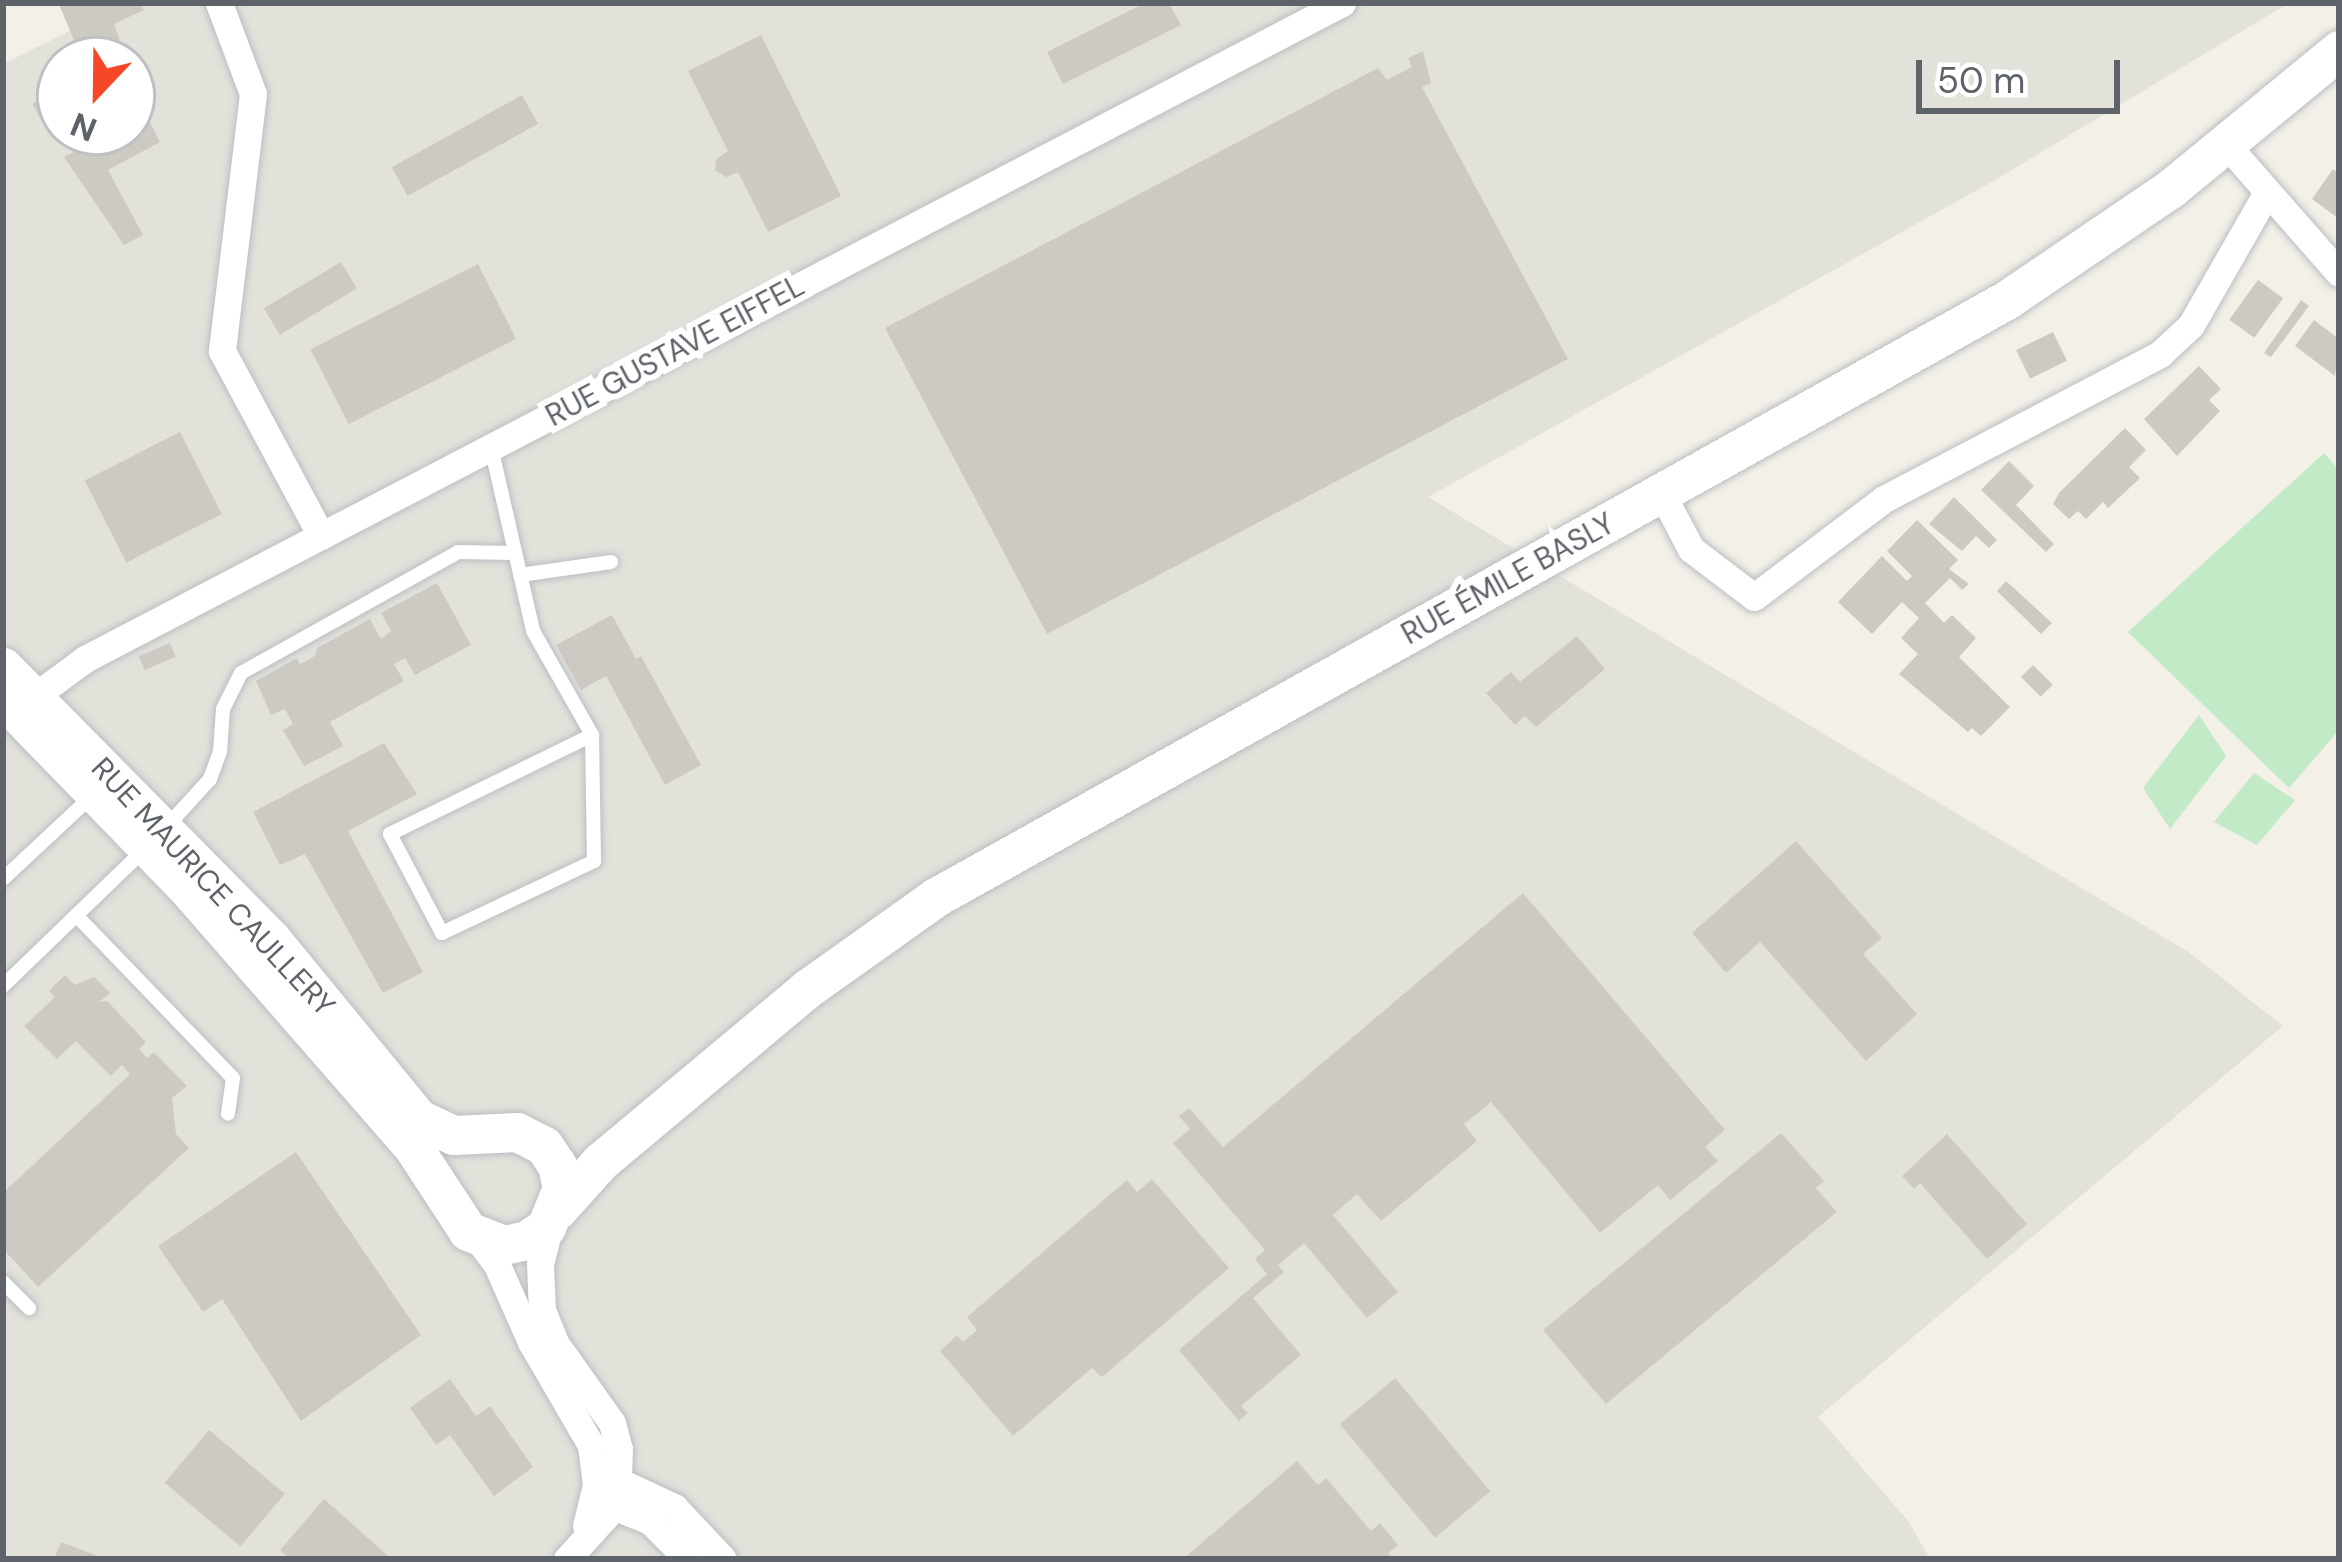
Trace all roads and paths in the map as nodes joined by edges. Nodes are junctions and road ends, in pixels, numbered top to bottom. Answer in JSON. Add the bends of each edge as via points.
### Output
{"nodes":[{"id":1,"x":219,"y":3,"type":"edge"},
{"id":2,"x":1342,"y":3,"type":"edge"},
{"id":3,"x":2339,"y":50,"type":"edge"},
{"id":4,"x":2226,"y":144,"type":"junction"},
{"id":5,"x":2266,"y":194,"type":"junction"},
{"id":6,"x":2339,"y":273,"type":"edge"},
{"id":7,"x":491,"y":447,"type":"junction"},
{"id":8,"x":1663,"y":494,"type":"junction"},
{"id":9,"x":321,"y":536,"type":"junction"},
{"id":10,"x":515,"y":553,"type":"junction"},
{"id":11,"x":611,"y":562,"type":"dead end"},
{"id":12,"x":520,"y":575,"type":"junction"},
{"id":13,"x":3,"y":668,"type":"edge"},
{"id":14,"x":18,"y":702,"type":"edge"},
{"id":15,"x":592,"y":735,"type":"junction"},
{"id":16,"x":104,"y":785,"type":"junction"},
{"id":17,"x":155,"y":839,"type":"junction"},
{"id":18,"x":3,"y":879,"type":"edge"},
{"id":19,"x":76,"y":915,"type":"junction"},
{"id":20,"x":3,"y":986,"type":"edge"},
{"id":21,"x":675,"y":1103,"type":"junction"},
{"id":22,"x":229,"y":1114,"type":"dead end"},
{"id":23,"x":480,"y":1136,"type":"junction"},
{"id":24,"x":532,"y":1137,"type":"junction"},
{"id":25,"x":448,"y":1196,"type":"junction"},
{"id":26,"x":554,"y":1216,"type":"junction"},
{"id":27,"x":474,"y":1235,"type":"junction"},
{"id":28,"x":3,"y":1282,"type":"edge"},
{"id":29,"x":28,"y":1308,"type":"dead end"},
{"id":30,"x":605,"y":1488,"type":"junction"},
{"id":31,"x":568,"y":1557,"type":"edge"},
{"id":32,"x":688,"y":1559,"type":"edge"},
{"id":33,"x":723,"y":1559,"type":"edge"}],
"edges":[{"from":1,"to":9,"type":"street","via":[[253,94],[221,351]]},
{"from":2,"to":7,"type":"street","name":"RUE GUSTAVE EIFFEL"},
{"from":3,"to":4,"type":"street","name":"RUE ÉMILE BASLY"},
{"from":4,"to":5,"type":"street"},
{"from":4,"to":8,"type":"street","name":"RUE ÉMILE BASLY","via":[[2008,299]]},
{"from":5,"to":6,"type":"street"},
{"from":5,"to":8,"type":"street","via":[[2198,314],[2160,354],[1884,499],[1754,597],[1691,549]]},
{"from":7,"to":9,"type":"street","name":"RUE GUSTAVE EIFFEL"},
{"from":7,"to":10,"type":"lane"},
{"from":8,"to":21,"type":"street","name":"RUE ÉMILE BASLY","via":[[936,897],[808,988]]},
{"from":9,"to":14,"type":"street","name":"RUE GUSTAVE EIFFEL"},
{"from":10,"to":12,"type":"lane"},
{"from":10,"to":17,"type":"lane","via":[[458,552],[241,673],[223,710],[210,778]]},
{"from":11,"to":12,"type":"lane"},
{"from":12,"to":15,"type":"lane","via":[[532,631]]},
{"from":13,"to":14,"type":"street","name":"RUE MAURICE CAULLERY"},
{"from":14,"to":16,"type":"street","name":"RUE MAURICE CAULLERY"},
{"from":15,"to":15,"type":"lane","via":[[390,834],[442,933],[594,861]]},
{"from":16,"to":17,"type":"street","name":"RUE MAURICE CAULLERY"},
{"from":16,"to":18,"type":"lane"},
{"from":17,"to":19,"type":"lane"},
{"from":17,"to":23,"type":"street","name":"RUE MAURICE CAULLERY","via":[[271,940],[409,1110],[441,1131]]},
{"from":17,"to":25,"type":"street","name":"RUE MAURICE CAULLERY"},
{"from":19,"to":20,"type":"lane"},
{"from":19,"to":22,"type":"lane","via":[[233,1078]]},
{"from":21,"to":24,"type":"street","name":"RUE ÉMILE BASLY","via":[[592,1138]]},
{"from":21,"to":26,"type":"street","name":"RUE ÉMILE BASLY","via":[[600,1162]]},
{"from":23,"to":24,"type":"street","name":"RUE MAURICE CAULLERY","via":[[502,1130]]},
{"from":23,"to":25,"type":"street","via":[[456,1157]]},
{"from":24,"to":26,"type":"street","via":[[560,1172]]},
{"from":25,"to":27,"type":"street","name":"RUE MAURICE CAULLERY"},
{"from":26,"to":27,"type":"street","via":[[520,1243]]},
{"from":26,"to":30,"type":"street","via":[[540,1264],[542,1310],[612,1424],[619,1449]]},
{"from":27,"to":30,"type":"street","name":"RUE MAURICE CAULLERY","via":[[585,1430]]},
{"from":28,"to":29,"type":"lane"},
{"from":30,"to":31,"type":"street"},
{"from":30,"to":32,"type":"street"},
{"from":30,"to":33,"type":"street","via":[[674,1508]]}]}
